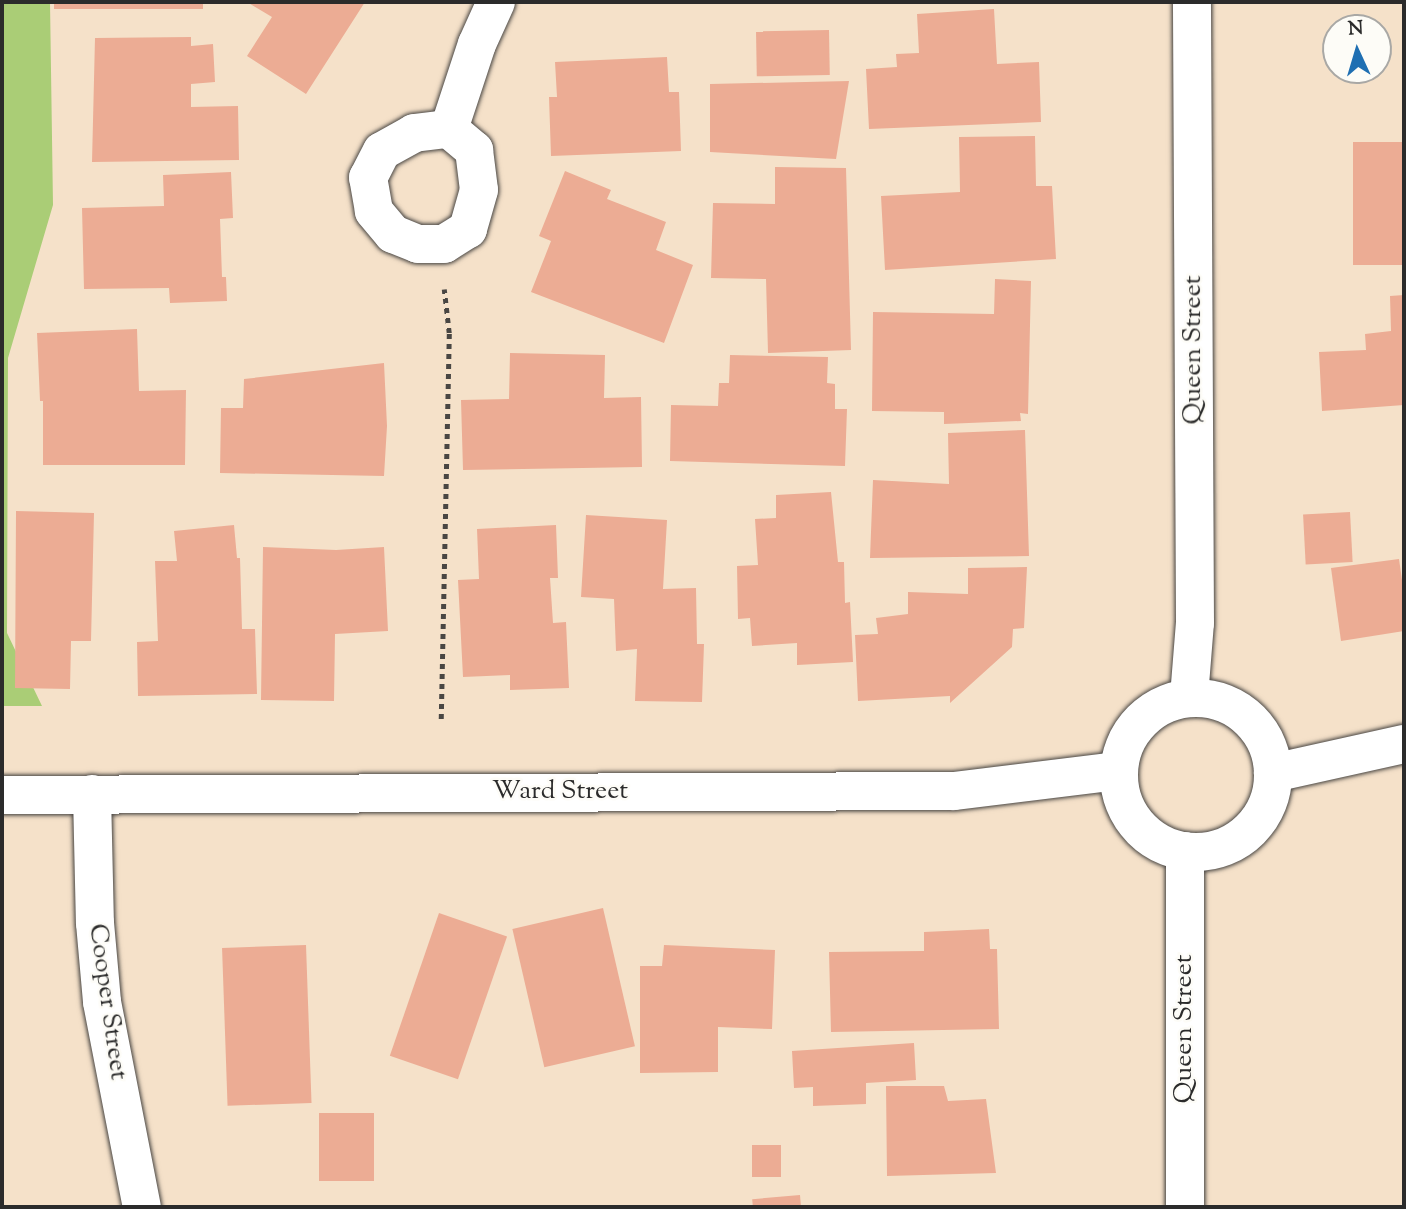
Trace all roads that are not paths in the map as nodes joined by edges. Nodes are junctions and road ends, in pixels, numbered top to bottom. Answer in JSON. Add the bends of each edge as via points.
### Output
{"nodes":[{"id":1,"x":496,"y":2,"type":"edge"},
{"id":2,"x":1192,"y":2,"type":"edge"},
{"id":3,"x":449,"y":129,"type":"dead end"},
{"id":4,"x":1189,"y":697,"type":"junction"},
{"id":5,"x":1404,"y":744,"type":"edge"},
{"id":6,"x":1118,"y":771,"type":"junction"},
{"id":7,"x":1273,"y":773,"type":"junction"},
{"id":8,"x":92,"y":794,"type":"junction"},
{"id":9,"x":2,"y":795,"type":"edge"},
{"id":10,"x":1185,"y":851,"type":"junction"},
{"id":11,"x":142,"y":1207,"type":"edge"},
{"id":12,"x":1185,"y":1207,"type":"edge"}],
"edges":[{"from":1,"to":3,"type":"street"},
{"from":2,"to":4,"type":"street","name":"Queen Street","via":[[1195,624]]},
{"from":4,"to":6,"type":"street","via":[[1162,705],[1139,720],[1124,744]]},
{"from":4,"to":7,"type":"street","via":[[1214,699],[1238,709],[1257,726],[1269,748]]},
{"from":5,"to":7,"type":"street"},
{"from":6,"to":8,"type":"street","name":"Ward Street","via":[[954,791]]},
{"from":6,"to":10,"type":"street","via":[[1120,793],[1143,832],[1162,845]]},
{"from":7,"to":10,"type":"street","via":[[1270,800],[1256,823],[1236,840],[1212,851]]},
{"from":8,"to":9,"type":"street","name":"Ward Street"},
{"from":8,"to":11,"type":"street","name":"Cooper Street","via":[[102,1002]]},
{"from":10,"to":12,"type":"street","name":"Queen Street"}]}
